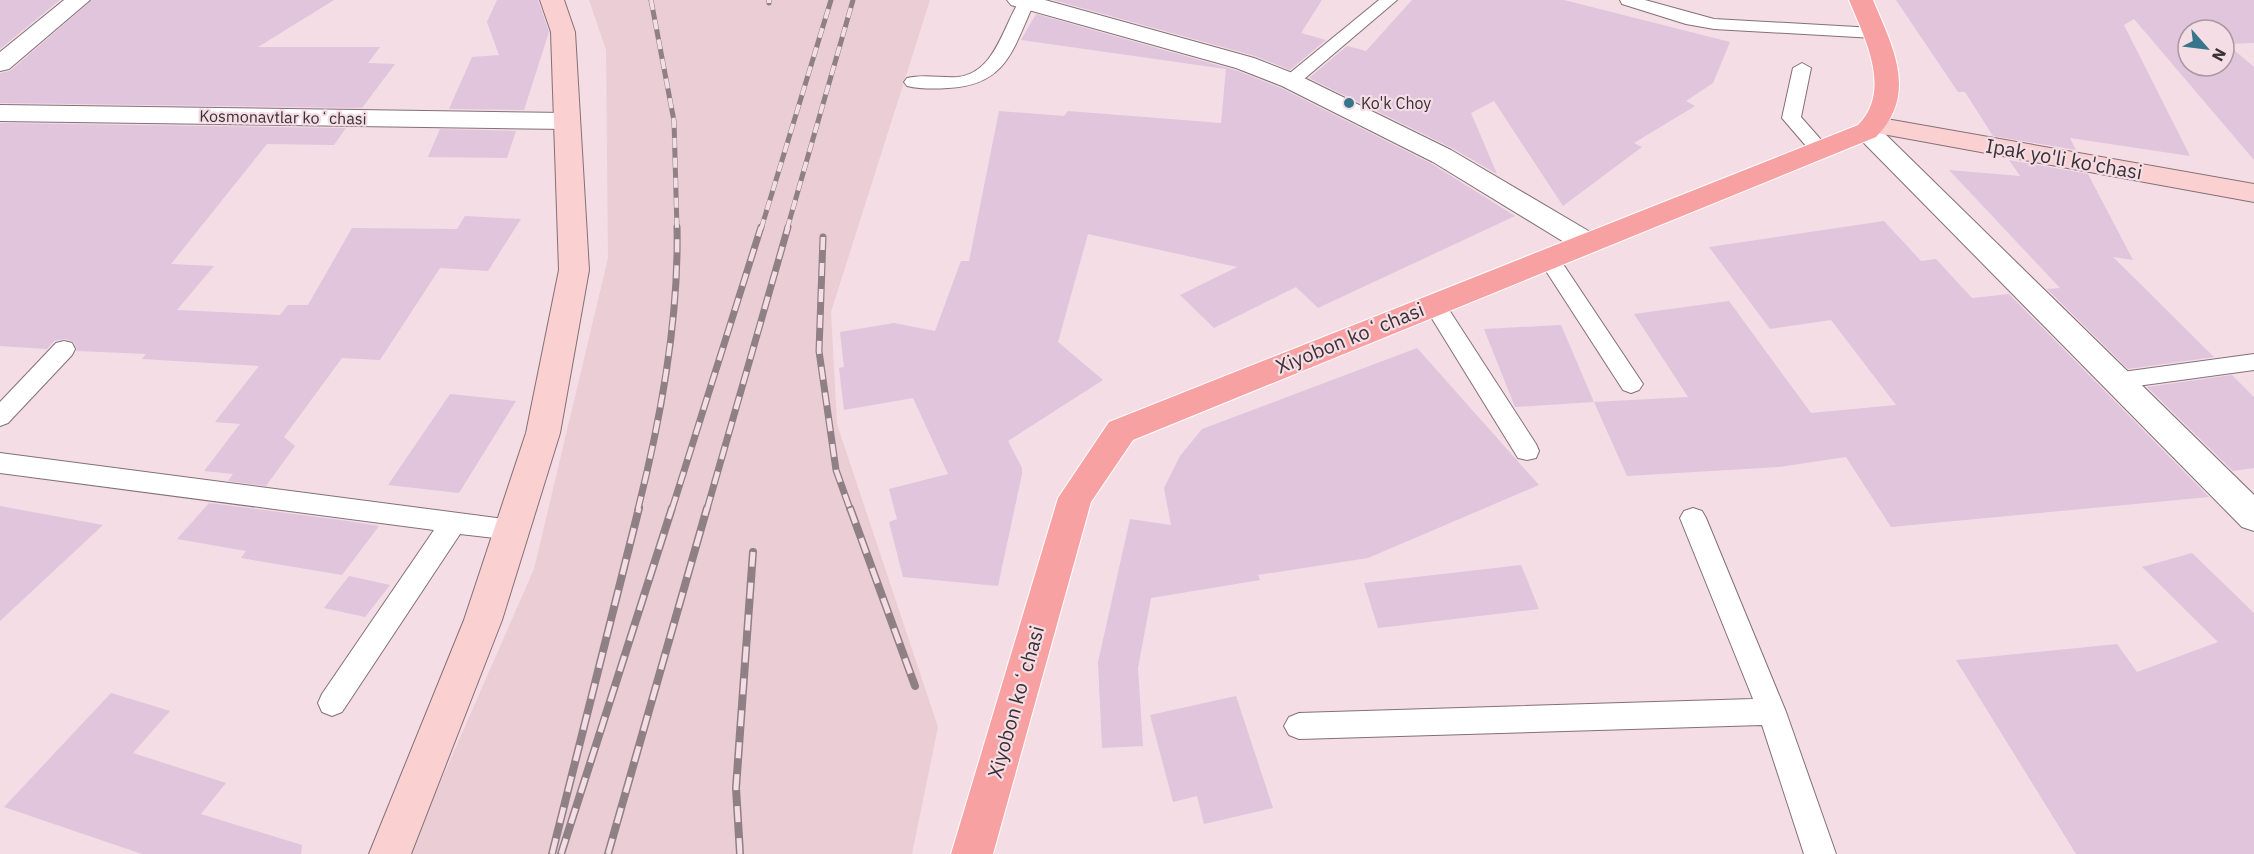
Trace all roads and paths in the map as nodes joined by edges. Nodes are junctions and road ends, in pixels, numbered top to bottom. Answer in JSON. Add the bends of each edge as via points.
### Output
{"nodes":[{"id":1,"x":78,"y":0,"type":"edge"},
{"id":2,"x":552,"y":0,"type":"edge"},
{"id":3,"x":1389,"y":0,"type":"edge"},
{"id":4,"x":1628,"y":0,"type":"edge"},
{"id":5,"x":1861,"y":0,"type":"edge"},
{"id":6,"x":1022,"y":2,"type":"edge"},
{"id":7,"x":1874,"y":33,"type":"junction"},
{"id":8,"x":0,"y":64,"type":"edge"},
{"id":9,"x":1802,"y":68,"type":"dead end"},
{"id":10,"x":1291,"y":81,"type":"junction"},
{"id":11,"x":913,"y":82,"type":"dead end"},
{"id":12,"x":0,"y":113,"type":"edge"},
{"id":13,"x":566,"y":121,"type":"junction"},
{"id":14,"x":1871,"y":128,"type":"junction"},
{"id":15,"x":1820,"y":150,"type":"junction"},
{"id":16,"x":2254,"y":194,"type":"edge"},
{"id":17,"x":1587,"y":243,"type":"junction"},
{"id":18,"x":1548,"y":258,"type":"junction"},
{"id":19,"x":1434,"y":304,"type":"junction"},
{"id":20,"x":64,"y":349,"type":"dead end"},
{"id":21,"x":2254,"y":362,"type":"edge"},
{"id":22,"x":2115,"y":381,"type":"junction"},
{"id":23,"x":1631,"y":384,"type":"dead end"},
{"id":24,"x":0,"y":417,"type":"edge"},
{"id":25,"x":1527,"y":451,"type":"dead end"},
{"id":26,"x":0,"y":463,"type":"edge"},
{"id":27,"x":2254,"y":517,"type":"edge"},
{"id":28,"x":1693,"y":518,"type":"dead end"},
{"id":29,"x":453,"y":523,"type":"junction"},
{"id":30,"x":512,"y":530,"type":"junction"},
{"id":31,"x":332,"y":703,"type":"dead end"},
{"id":32,"x":1772,"y":712,"type":"junction"},
{"id":33,"x":1299,"y":726,"type":"dead end"},
{"id":34,"x":390,"y":854,"type":"edge"},
{"id":35,"x":972,"y":854,"type":"edge"},
{"id":36,"x":1820,"y":854,"type":"edge"}],
"edges":[{"from":1,"to":8,"type":"street"},
{"from":2,"to":13,"type":"street","via":[[563,32]]},
{"from":3,"to":10,"type":"lane"},
{"from":4,"to":7,"type":"lane","via":[[1714,24]]},
{"from":5,"to":7,"type":"main road"},
{"from":6,"to":10,"type":"street","via":[[1245,63]]},
{"from":6,"to":11,"type":"lane","via":[[992,70],[975,81]]},
{"from":7,"to":14,"type":"main road","via":[[1886,61],[1885,92]]},
{"from":9,"to":15,"type":"lane","via":[[1791,118]]},
{"from":10,"to":17,"type":"street","via":[[1442,156]]},
{"from":12,"to":13,"type":"street","name":"Kosmonavtlar koʻchasi"},
{"from":13,"to":30,"type":"street","via":[[574,270],[543,433]]},
{"from":14,"to":15,"type":"main road","name":"Xiyobon koʻchasi"},
{"from":14,"to":16,"type":"street","name":"Ipak yo'li ko'chasi"},
{"from":14,"to":22,"type":"street"},
{"from":15,"to":17,"type":"main road","name":"Xiyobon koʻchasi"},
{"from":17,"to":18,"type":"main road","name":"Xiyobon koʻchasi"},
{"from":18,"to":19,"type":"main road","name":"Xiyobon koʻchasi"},
{"from":18,"to":23,"type":"lane"},
{"from":19,"to":25,"type":"lane"},
{"from":19,"to":35,"type":"main road","name":"Xiyobon koʻchasi","via":[[1121,432],[1075,498]]},
{"from":20,"to":24,"type":"lane"},
{"from":21,"to":22,"type":"lane"},
{"from":22,"to":27,"type":"street"},
{"from":26,"to":29,"type":"lane"},
{"from":28,"to":32,"type":"lane"},
{"from":29,"to":30,"type":"lane"},
{"from":29,"to":31,"type":"lane"},
{"from":30,"to":34,"type":"street","via":[[483,620]]},
{"from":32,"to":33,"type":"lane"},
{"from":32,"to":36,"type":"lane"}]}
